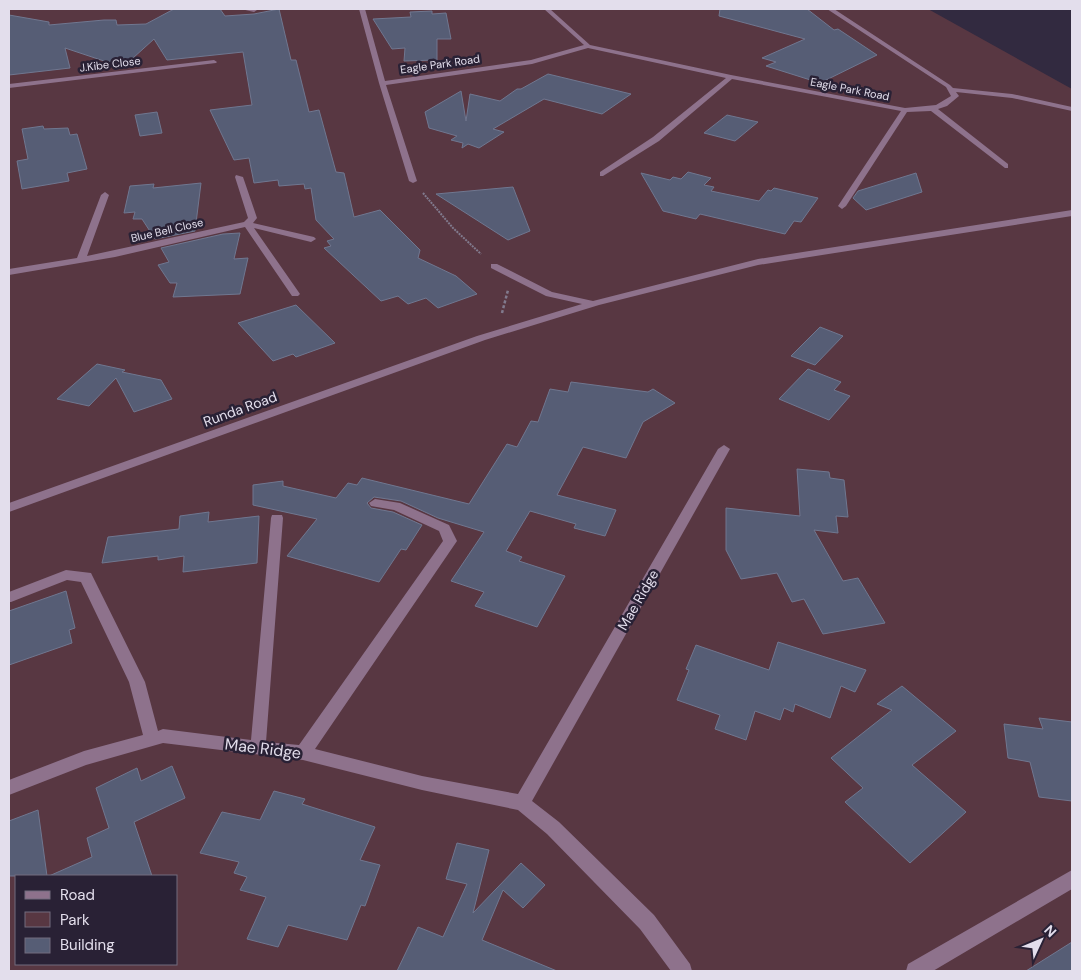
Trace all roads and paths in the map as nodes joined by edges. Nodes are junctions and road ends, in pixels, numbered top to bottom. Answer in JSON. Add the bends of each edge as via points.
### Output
{"nodes":[{"id":1,"x":244,"y":9,"type":"edge"},
{"id":2,"x":362,"y":9,"type":"edge"},
{"id":3,"x":546,"y":9,"type":"edge"},
{"id":4,"x":830,"y":9,"type":"edge"},
{"id":5,"x":254,"y":10,"type":"dead end"},
{"id":6,"x":588,"y":46,"type":"junction"},
{"id":7,"x":214,"y":62,"type":"dead end"},
{"id":8,"x":732,"y":77,"type":"junction"},
{"id":9,"x":382,"y":82,"type":"junction"},
{"id":10,"x":9,"y":86,"type":"edge"},
{"id":11,"x":951,"y":90,"type":"junction"},
{"id":12,"x":932,"y":108,"type":"junction"},
{"id":13,"x":1072,"y":108,"type":"edge"},
{"id":14,"x":905,"y":110,"type":"junction"},
{"id":15,"x":1005,"y":166,"type":"dead end"},
{"id":16,"x":603,"y":174,"type":"dead end"},
{"id":17,"x":239,"y":177,"type":"dead end"},
{"id":18,"x":413,"y":182,"type":"joint"},
{"id":19,"x":105,"y":195,"type":"dead end"},
{"id":20,"x":842,"y":206,"type":"dead end"},
{"id":21,"x":1072,"y":214,"type":"edge"},
{"id":22,"x":247,"y":224,"type":"junction"},
{"id":23,"x":311,"y":238,"type":"dead end"},
{"id":24,"x":80,"y":259,"type":"junction"},
{"id":25,"x":494,"y":266,"type":"junction"},
{"id":26,"x":9,"y":272,"type":"edge"},
{"id":27,"x":295,"y":294,"type":"dead end"},
{"id":28,"x":595,"y":303,"type":"junction"},
{"id":29,"x":480,"y":338,"type":"junction"},
{"id":30,"x":724,"y":449,"type":"dead end"},
{"id":31,"x":375,"y":503,"type":"dead end"},
{"id":32,"x":9,"y":508,"type":"edge"},
{"id":33,"x":277,"y":518,"type":"dead end"},
{"id":34,"x":11,"y":597,"type":"dead end"},
{"id":35,"x":152,"y":739,"type":"junction"},
{"id":36,"x":258,"y":748,"type":"junction"},
{"id":37,"x":303,"y":753,"type":"junction"},
{"id":38,"x":9,"y":788,"type":"edge"},
{"id":39,"x":522,"y":803,"type":"junction"},
{"id":40,"x":1072,"y":878,"type":"edge"},
{"id":41,"x":683,"y":971,"type":"edge"},
{"id":42,"x":915,"y":971,"type":"edge"}],
"edges":[{"from":1,"to":5,"type":"street"},
{"from":2,"to":9,"type":"street"},
{"from":3,"to":6,"type":"street","name":"Eagle Park Road"},
{"from":4,"to":11,"type":"street"},
{"from":6,"to":8,"type":"street","name":"Eagle Park Road"},
{"from":6,"to":9,"type":"street","name":"Eagle Park Road","via":[[532,62]]},
{"from":7,"to":10,"type":"street","name":"J.Kibe Close"},
{"from":8,"to":14,"type":"street","name":"Eagle Park Road"},
{"from":8,"to":16,"type":"street","via":[[656,139]]},
{"from":9,"to":18,"type":"street"},
{"from":11,"to":12,"type":"street","name":"Eagle Park Road","via":[[955,96],[948,104]]},
{"from":11,"to":13,"type":"street"},
{"from":12,"to":14,"type":"street","name":"Eagle Park Road"},
{"from":12,"to":15,"type":"street"},
{"from":14,"to":20,"type":"street"},
{"from":17,"to":22,"type":"street","via":[[253,218]]},
{"from":18,"to":25,"type":"path","via":[[453,228]]},
{"from":19,"to":24,"type":"street"},
{"from":21,"to":28,"type":"street","name":"Runda Road","via":[[758,262]]},
{"from":22,"to":23,"type":"street"},
{"from":22,"to":24,"type":"street","name":"Blue Bell Close"},
{"from":22,"to":27,"type":"street"},
{"from":24,"to":26,"type":"street","name":"Blue Bell Close"},
{"from":25,"to":28,"type":"street","via":[[549,294]]},
{"from":25,"to":29,"type":"path","via":[[508,289],[504,310]]},
{"from":28,"to":29,"type":"street","name":"Runda Road"},
{"from":29,"to":32,"type":"street","name":"Runda Road"},
{"from":30,"to":39,"type":"street","name":"Mae Ridge"},
{"from":31,"to":37,"type":"street","via":[[396,506],[444,528],[450,541]]},
{"from":33,"to":36,"type":"street"},
{"from":34,"to":35,"type":"street","via":[[66,575],[86,577],[137,682]]},
{"from":35,"to":36,"type":"street","name":"Mae Ridge","via":[[163,736]]},
{"from":35,"to":38,"type":"street","name":"Mae Ridge","via":[[84,758]]},
{"from":36,"to":37,"type":"street","name":"Mae Ridge"},
{"from":37,"to":39,"type":"street","name":"Mae Ridge","via":[[422,783]]},
{"from":39,"to":41,"type":"street","name":"Mae Ridge","via":[[553,828],[647,922]]},
{"from":40,"to":42,"type":"street"}]}
